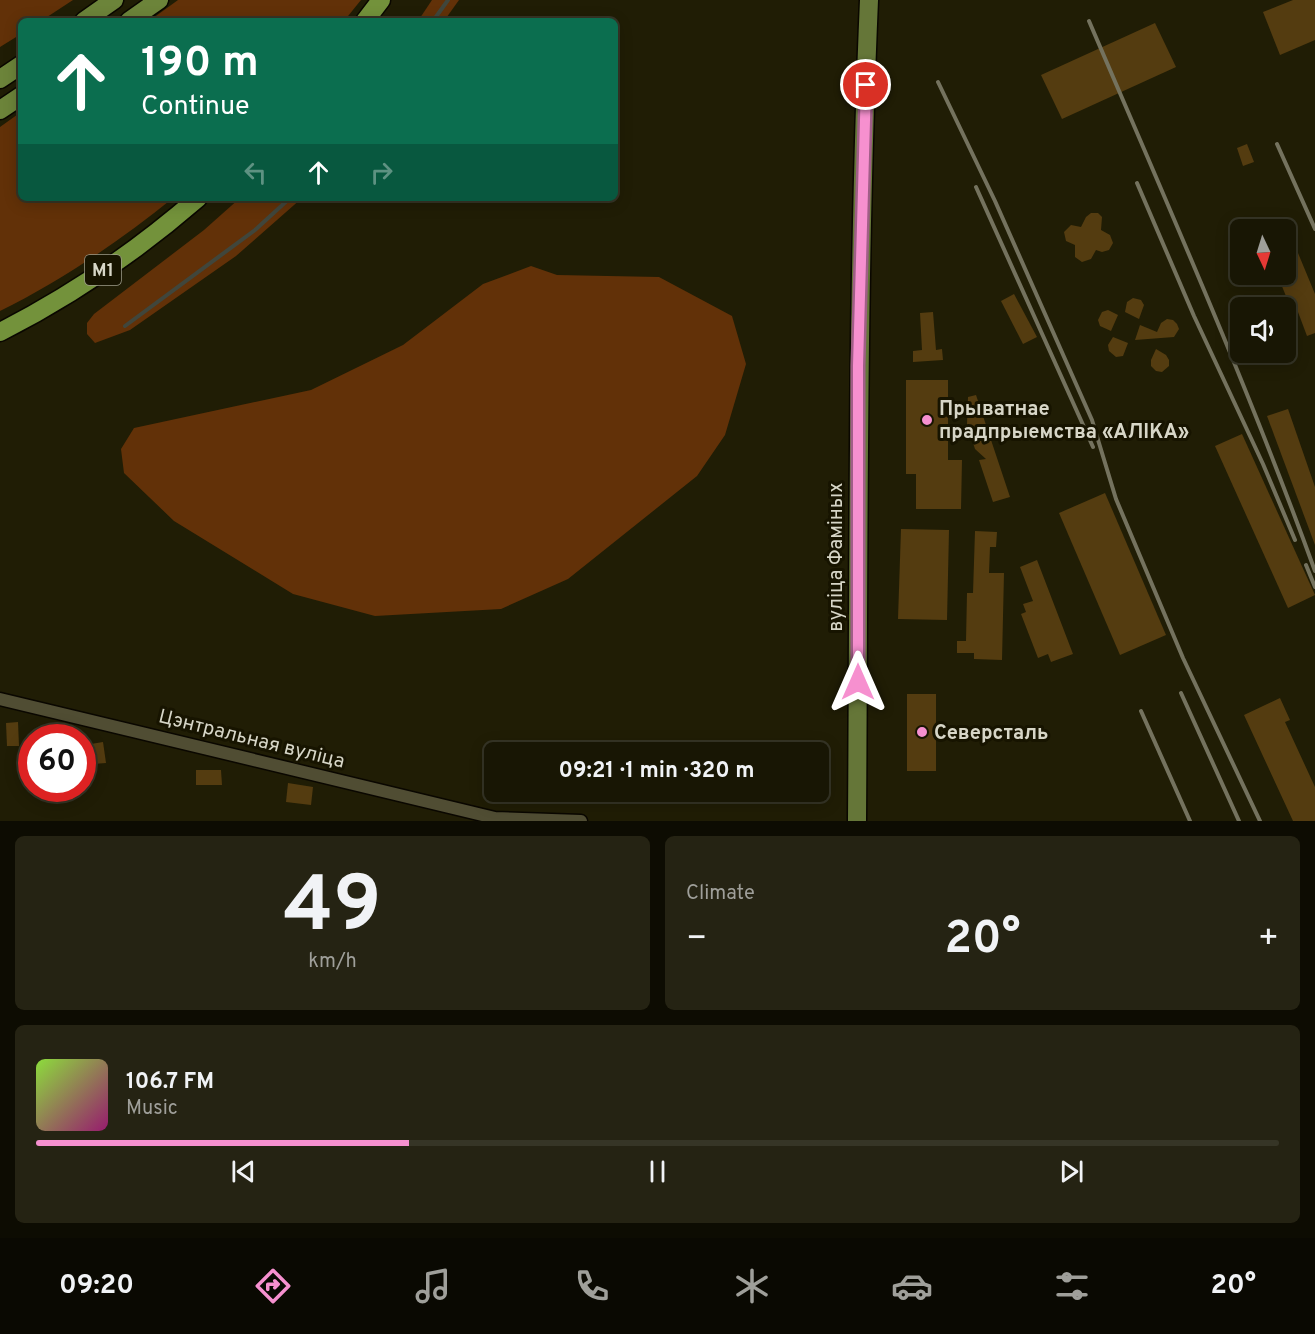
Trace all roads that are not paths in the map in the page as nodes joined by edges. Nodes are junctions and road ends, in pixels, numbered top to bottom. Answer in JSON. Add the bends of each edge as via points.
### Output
{"nodes":[{"id":1,"x":114,"y":0,"type":"edge"},
{"id":2,"x":159,"y":0,"type":"edge"},
{"id":3,"x":381,"y":0,"type":"edge"},
{"id":4,"x":869,"y":0,"type":"edge"},
{"id":5,"x":88,"y":18,"type":"edge"},
{"id":6,"x":133,"y":18,"type":"edge"},
{"id":7,"x":367,"y":18,"type":"edge"},
{"id":8,"x":18,"y":67,"type":"edge"},
{"id":9,"x":0,"y":79,"type":"edge"},
{"id":10,"x":18,"y":98,"type":"edge"},
{"id":11,"x":0,"y":110,"type":"edge"},
{"id":12,"x":195,"y":201,"type":"edge"},
{"id":13,"x":0,"y":332,"type":"edge"},
{"id":14,"x":0,"y":699,"type":"edge"},
{"id":15,"x":581,"y":821,"type":"edge"},
{"id":16,"x":857,"y":821,"type":"edge"}],
"edges":[{"from":1,"to":5,"type":"highway"},
{"from":2,"to":6,"type":"highway"},
{"from":3,"to":7,"type":"highway"},
{"from":4,"to":16,"type":"main road","name":"вуліца Фаміных","via":[[859,330]]},
{"from":8,"to":9,"type":"highway"},
{"from":10,"to":11,"type":"highway"},
{"from":12,"to":13,"type":"highway","number":"М1","via":[[158,233],[105,269]]},
{"from":14,"to":15,"type":"street","name":"Цэнтральная вуліца","via":[[495,818]]}]}
